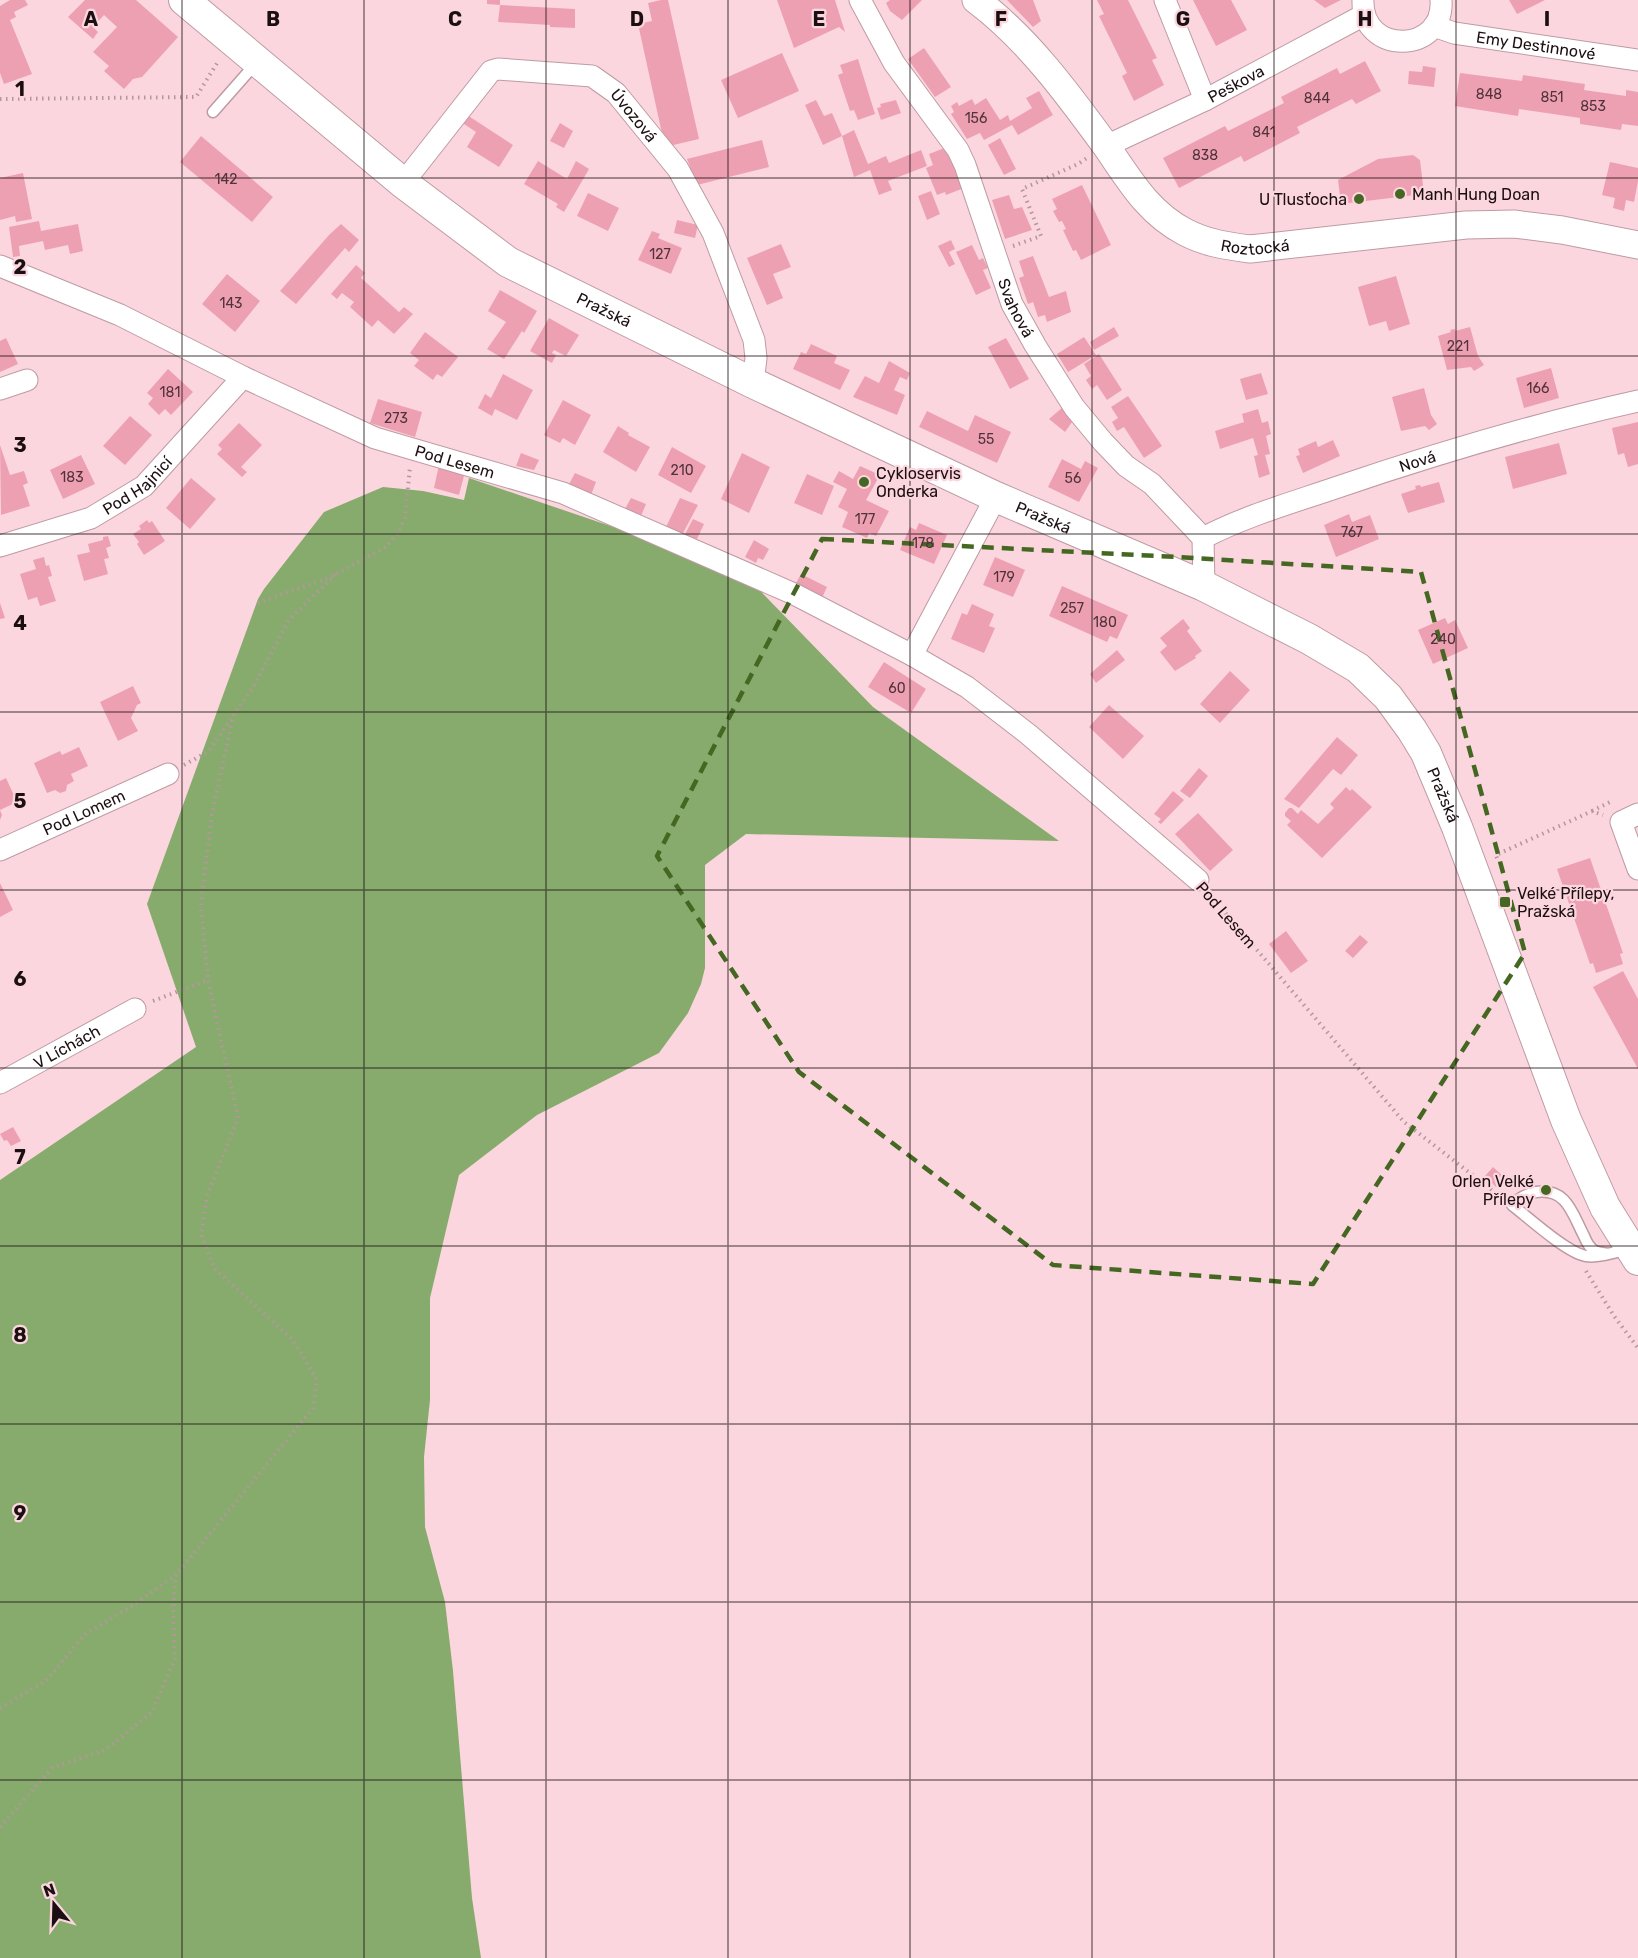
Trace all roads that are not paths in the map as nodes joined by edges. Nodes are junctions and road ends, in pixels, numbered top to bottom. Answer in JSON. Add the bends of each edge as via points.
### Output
{"nodes":[{"id":1,"x":184,"y":0,"type":"edge"},
{"id":2,"x":860,"y":0,"type":"edge"},
{"id":3,"x":976,"y":0,"type":"edge"},
{"id":4,"x":1165,"y":0,"type":"edge"},
{"id":5,"x":1441,"y":0,"type":"edge"},
{"id":6,"x":1364,"y":8,"type":"edge"},
{"id":7,"x":1434,"y":26,"type":"junction"},
{"id":8,"x":1638,"y":60,"type":"edge"},
{"id":9,"x":257,"y":62,"type":"junction"},
{"id":10,"x":1205,"y":100,"type":"junction"},
{"id":11,"x":213,"y":112,"type":"dead end"},
{"id":12,"x":1106,"y":146,"type":"junction"},
{"id":13,"x":404,"y":183,"type":"junction"},
{"id":14,"x":1638,"y":244,"type":"edge"},
{"id":15,"x":0,"y":266,"type":"edge"},
{"id":16,"x":243,"y":377,"type":"junction"},
{"id":17,"x":27,"y":381,"type":"dead end"},
{"id":18,"x":753,"y":383,"type":"junction"},
{"id":19,"x":0,"y":389,"type":"edge"},
{"id":20,"x":1638,"y":401,"type":"edge"},
{"id":21,"x":996,"y":497,"type":"junction"},
{"id":22,"x":1203,"y":538,"type":"junction"},
{"id":23,"x":0,"y":546,"type":"edge"},
{"id":24,"x":1204,"y":586,"type":"junction"},
{"id":25,"x":912,"y":655,"type":"junction"},
{"id":26,"x":168,"y":774,"type":"road end"},
{"id":27,"x":1629,"y":818,"type":"edge"},
{"id":28,"x":0,"y":850,"type":"edge"},
{"id":29,"x":1638,"y":868,"type":"edge"},
{"id":30,"x":1198,"y":880,"type":"road end"},
{"id":31,"x":135,"y":1009,"type":"road end"},
{"id":32,"x":0,"y":1083,"type":"edge"},
{"id":33,"x":1625,"y":1254,"type":"edge"}],
"edges":[{"from":1,"to":9,"type":"main road","name":"Pražská"},
{"from":2,"to":22,"type":"street","name":"Svahová","via":[[894,63],[958,150],[1012,304],[1074,407],[1118,458],[1152,484]]},
{"from":3,"to":12,"type":"street","name":"Roztocká","via":[[1030,48]]},
{"from":4,"to":10,"type":"street"},
{"from":5,"to":7,"type":"street"},
{"from":6,"to":7,"type":"street","via":[[1376,33],[1388,40],[1416,40]]},
{"from":6,"to":10,"type":"street","name":"Peškova"},
{"from":7,"to":8,"type":"street","name":"Emy Destinnové","via":[[1454,33]]},
{"from":9,"to":11,"type":"lane"},
{"from":9,"to":13,"type":"main road","name":"Pražská"},
{"from":10,"to":12,"type":"street","name":"Peškova"},
{"from":12,"to":14,"type":"street","name":"Roztocká","via":[[1138,195],[1159,215],[1184,232],[1216,245],[1250,249],[1466,225],[1514,224]]},
{"from":13,"to":18,"type":"main road","name":"Pražská","via":[[508,262]]},
{"from":13,"to":18,"type":"street","name":"Úvozová","via":[[491,71],[598,79],[616,93],[672,161],[713,233],[754,340]]},
{"from":15,"to":16,"type":"street","name":"Pod Lesem","via":[[120,315]]},
{"from":16,"to":23,"type":"street","name":"Pod Hajnicí","via":[[144,486],[91,518]]},
{"from":16,"to":25,"type":"street","name":"Pod Lesem","via":[[375,438],[563,493],[794,594]]},
{"from":17,"to":19,"type":"street"},
{"from":18,"to":21,"type":"main road","name":"Pražská"},
{"from":20,"to":22,"type":"street","name":"Nová","via":[[1494,437],[1380,472],[1230,524]]},
{"from":21,"to":24,"type":"main road","name":"Pražská"},
{"from":21,"to":25,"type":"street"},
{"from":22,"to":24,"type":"street"},
{"from":24,"to":33,"type":"main road","name":"Pražská","via":[[1358,668],[1388,697],[1412,730],[1426,753],[1457,827],[1566,1120]]},
{"from":25,"to":30,"type":"street","name":"Pod Lesem","via":[[967,687],[1028,734]]},
{"from":26,"to":28,"type":"street","name":"Pod Lomem"},
{"from":27,"to":29,"type":"street"},
{"from":31,"to":32,"type":"street","name":"V Líchách"},
{"from":33,"to":33,"type":"lane","via":[[1595,1251],[1588,1245],[1565,1201],[1557,1194],[1528,1193],[1512,1206],[1575,1253],[1595,1257]]}]}
